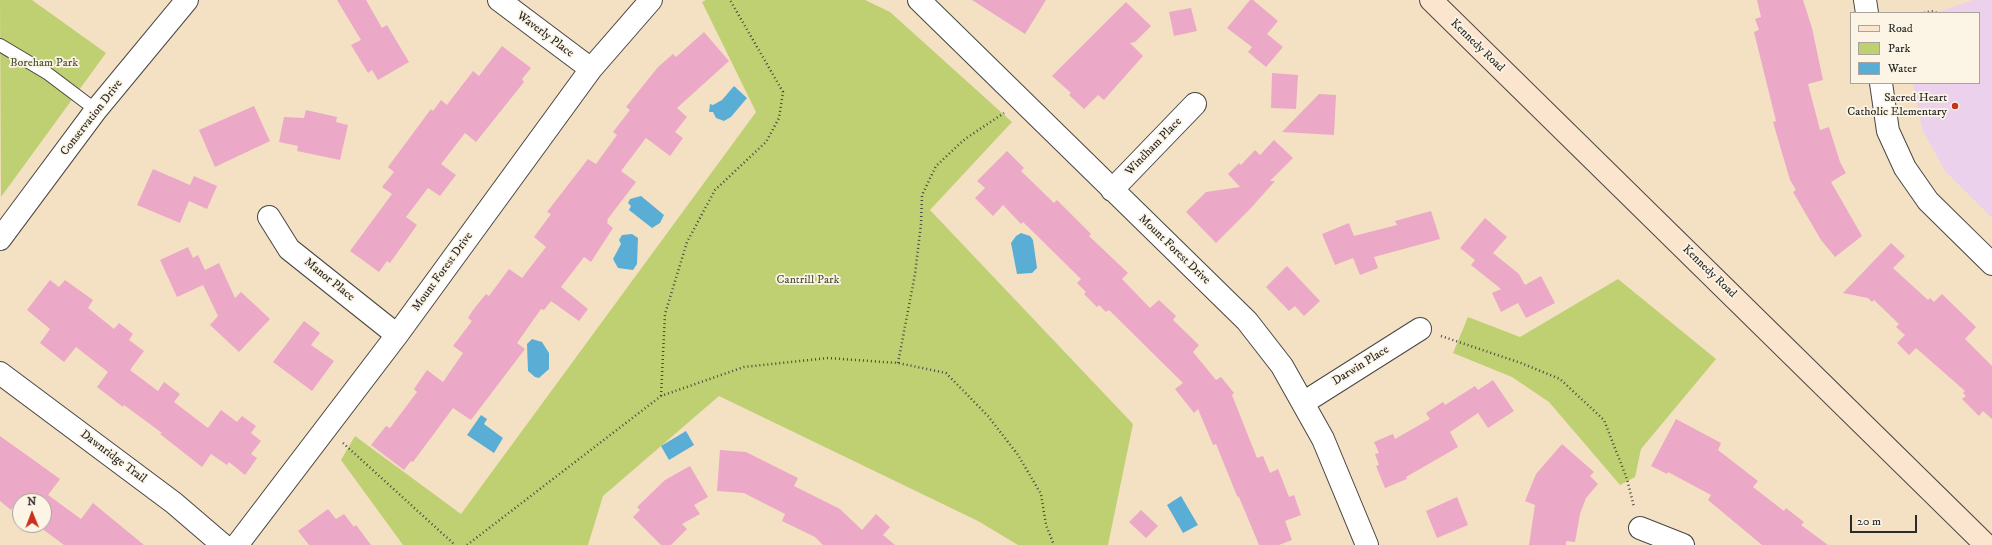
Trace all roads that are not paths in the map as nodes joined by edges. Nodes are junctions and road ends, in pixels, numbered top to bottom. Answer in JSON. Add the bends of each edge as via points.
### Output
{"nodes":[{"id":1,"x":187,"y":0,"type":"edge"},
{"id":2,"x":500,"y":0,"type":"edge"},
{"id":3,"x":651,"y":0,"type":"edge"},
{"id":4,"x":919,"y":0,"type":"edge"},
{"id":5,"x":1431,"y":0,"type":"edge"},
{"id":6,"x":1865,"y":0,"type":"edge"},
{"id":7,"x":1867,"y":12,"type":"edge"},
{"id":8,"x":0,"y":45,"type":"edge"},
{"id":9,"x":590,"y":69,"type":"junction"},
{"id":10,"x":1881,"y":84,"type":"edge"},
{"id":11,"x":1195,"y":104,"type":"dead end"},
{"id":12,"x":96,"y":110,"type":"junction"},
{"id":13,"x":1112,"y":190,"type":"junction"},
{"id":14,"x":269,"y":217,"type":"dead end"},
{"id":15,"x":0,"y":239,"type":"edge"},
{"id":16,"x":1992,"y":264,"type":"edge"},
{"id":17,"x":1420,"y":329,"type":"road end"},
{"id":18,"x":397,"y":335,"type":"junction"},
{"id":19,"x":0,"y":373,"type":"edge"},
{"id":20,"x":1303,"y":403,"type":"junction"},
{"id":21,"x":1640,"y":528,"type":"road end"},
{"id":22,"x":223,"y":545,"type":"edge"},
{"id":23,"x":237,"y":545,"type":"edge"},
{"id":24,"x":1367,"y":545,"type":"edge"},
{"id":25,"x":1683,"y":545,"type":"edge"},
{"id":26,"x":1986,"y":545,"type":"edge"}],
"edges":[{"from":1,"to":12,"type":"street","name":"Conservation Drive"},
{"from":2,"to":9,"type":"street","name":"Waverly Place"},
{"from":3,"to":9,"type":"street","name":"Mount Forest Drive"},
{"from":4,"to":13,"type":"street","name":"Mount Forest Drive"},
{"from":5,"to":26,"type":"main road","name":"Kennedy Road"},
{"from":6,"to":7,"type":"street"},
{"from":8,"to":12,"type":"lane","via":[[47,73]]},
{"from":9,"to":18,"type":"street","name":"Mount Forest Drive"},
{"from":10,"to":16,"type":"street","via":[[1888,131],[1905,168],[1928,201]]},
{"from":11,"to":13,"type":"street","name":"Windham Place"},
{"from":12,"to":15,"type":"street","name":"Conservation Drive"},
{"from":13,"to":20,"type":"street","name":"Mount Forest Drive","via":[[1247,321],[1282,366]]},
{"from":14,"to":18,"type":"street","name":"Manor Place","via":[[290,249]]},
{"from":17,"to":20,"type":"street","name":"Darwin Place"},
{"from":18,"to":23,"type":"street","name":"Mount Forest Drive"},
{"from":19,"to":22,"type":"street","name":"Dawnridge Trail","via":[[174,503]]},
{"from":20,"to":24,"type":"street","name":"Mount Forest Drive","via":[[1323,440]]},
{"from":21,"to":25,"type":"street"}]}
